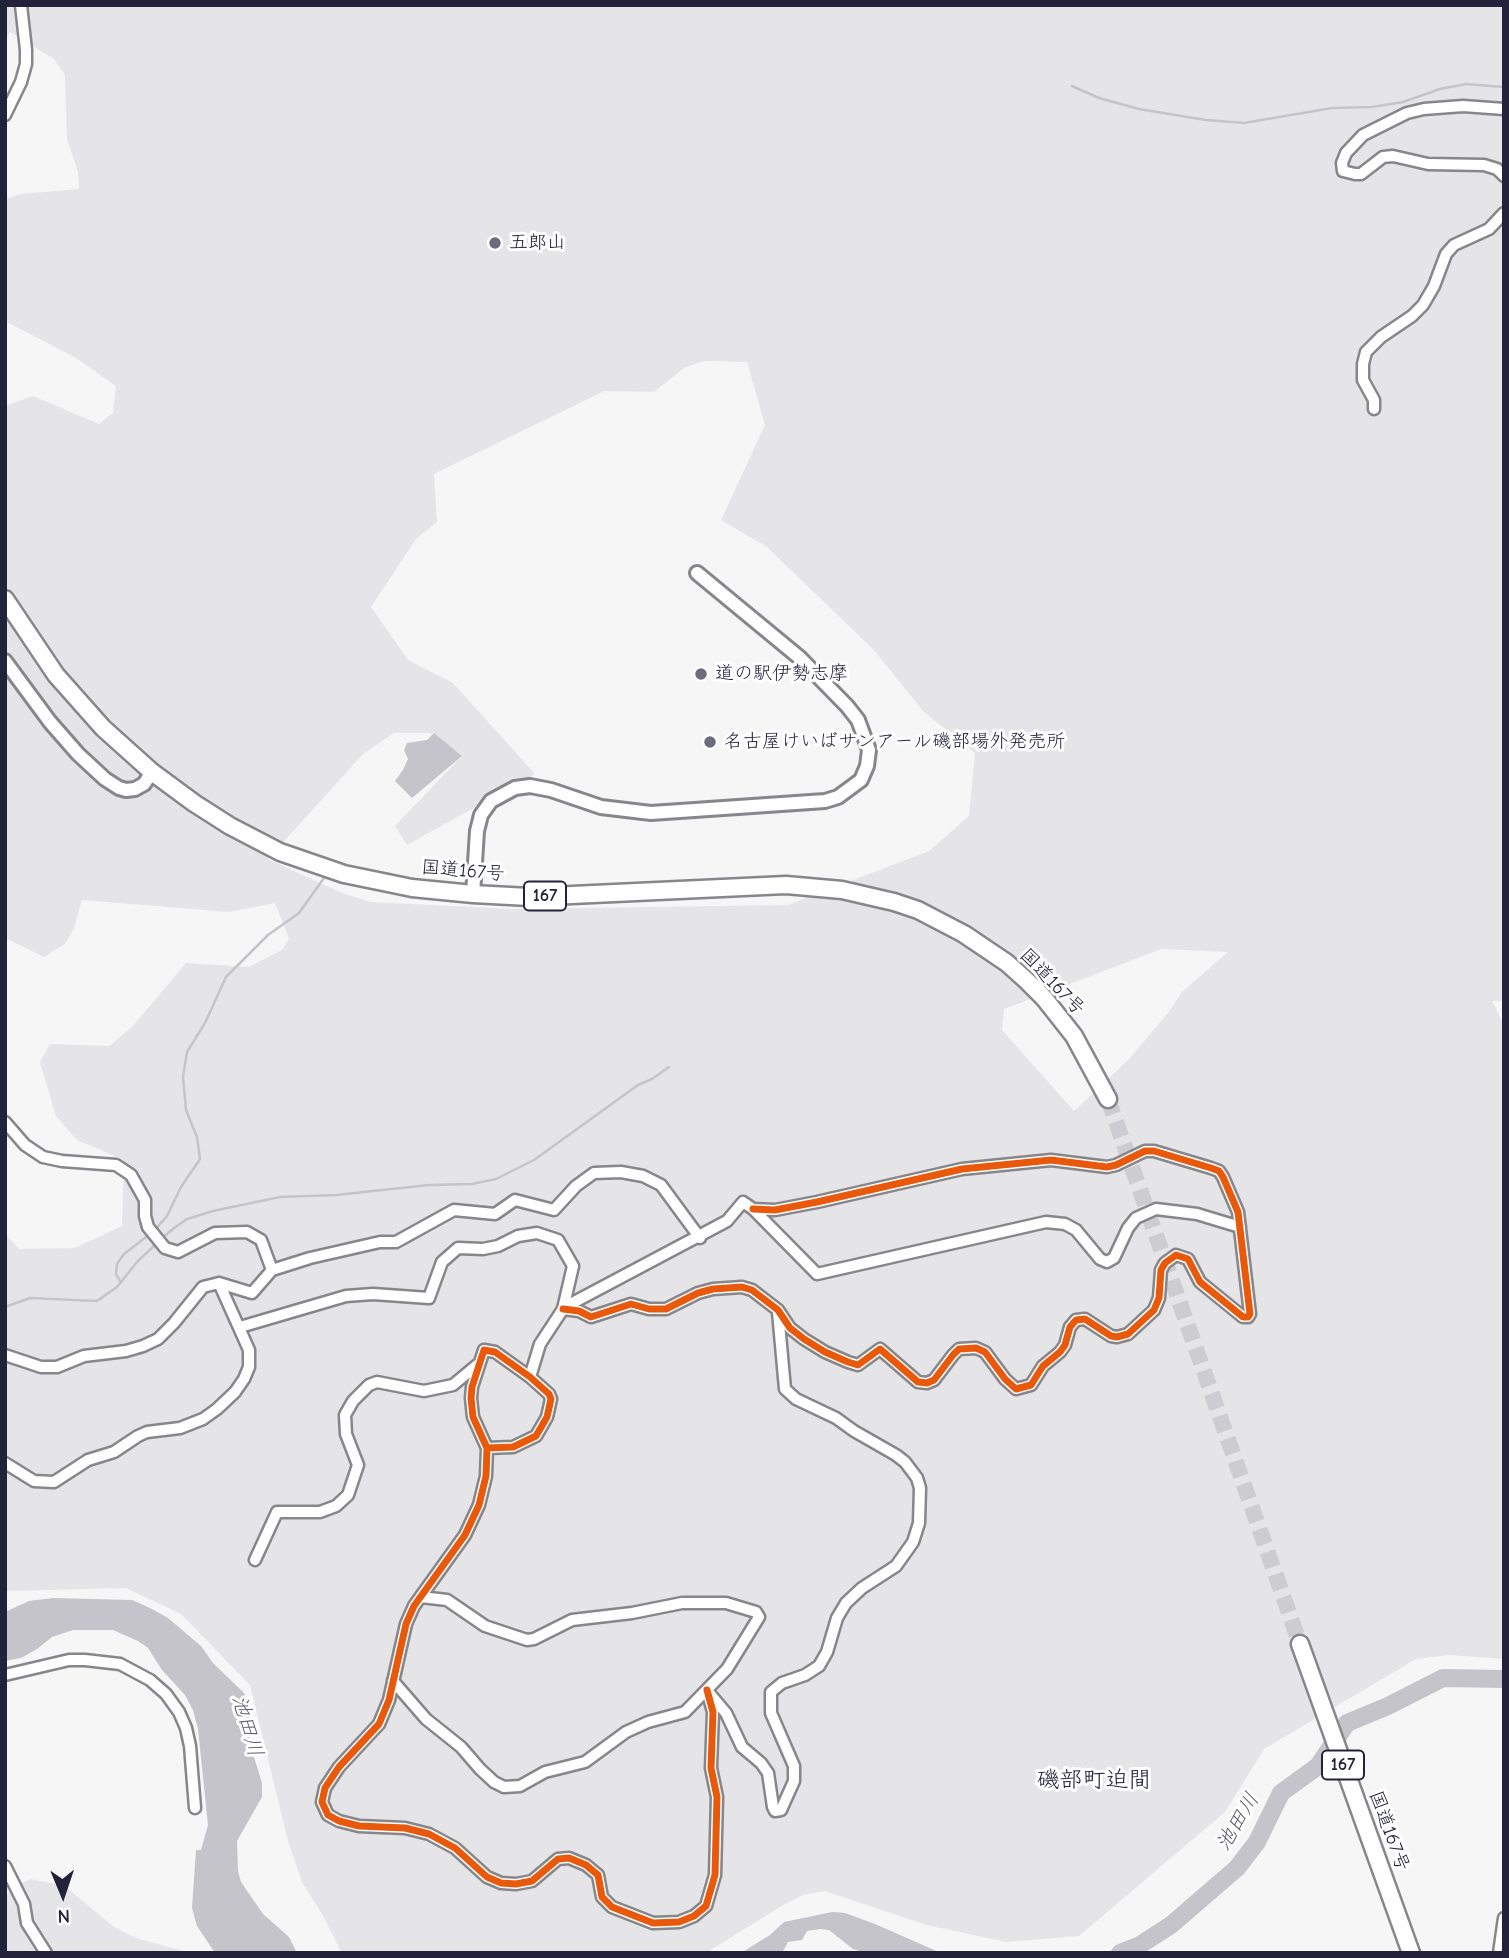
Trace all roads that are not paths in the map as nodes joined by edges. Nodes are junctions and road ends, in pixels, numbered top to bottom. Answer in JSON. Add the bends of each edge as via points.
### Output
{"nodes":[{"id":1,"x":21,"y":5,"type":"edge"},
{"id":2,"x":1504,"y":109,"type":"edge"},
{"id":3,"x":5,"y":115,"type":"edge"},
{"id":4,"x":1504,"y":176,"type":"edge"},
{"id":5,"x":1504,"y":213,"type":"edge"},
{"id":6,"x":1374,"y":409,"type":"dead end"},
{"id":7,"x":697,"y":573,"type":"dead end"},
{"id":8,"x":5,"y":599,"type":"edge"},
{"id":9,"x":5,"y":661,"type":"edge"},
{"id":10,"x":152,"y":772,"type":"junction"},
{"id":11,"x":474,"y":894,"type":"junction"},
{"id":12,"x":1108,"y":1099,"type":"tunnel mouth"},
{"id":13,"x":5,"y":1122,"type":"edge"},
{"id":14,"x":753,"y":1209,"type":"junction"},
{"id":15,"x":1240,"y":1227,"type":"junction"},
{"id":16,"x":700,"y":1238,"type":"junction"},
{"id":17,"x":272,"y":1270,"type":"junction"},
{"id":18,"x":219,"y":1283,"type":"junction"},
{"id":19,"x":563,"y":1309,"type":"junction"},
{"id":20,"x":778,"y":1310,"type":"junction"},
{"id":21,"x":240,"y":1327,"type":"junction"},
{"id":22,"x":5,"y":1355,"type":"edge"},
{"id":23,"x":478,"y":1365,"type":"junction"},
{"id":24,"x":530,"y":1377,"type":"junction"},
{"id":25,"x":487,"y":1448,"type":"junction"},
{"id":26,"x":5,"y":1463,"type":"edge"},
{"id":27,"x":255,"y":1560,"type":"dead end"},
{"id":28,"x":421,"y":1597,"type":"junction"},
{"id":29,"x":1303,"y":1651,"type":"tunnel mouth"},
{"id":30,"x":5,"y":1675,"type":"edge"},
{"id":31,"x":393,"y":1681,"type":"junction"},
{"id":32,"x":707,"y":1690,"type":"junction"},
{"id":33,"x":195,"y":1808,"type":"dead end"},
{"id":34,"x":6,"y":1872,"type":"edge"},
{"id":35,"x":1504,"y":1918,"type":"edge"},
{"id":36,"x":46,"y":1953,"type":"edge"},
{"id":37,"x":1411,"y":1953,"type":"edge"},
{"id":38,"x":1499,"y":1953,"type":"edge"}],
"edges":[{"from":1,"to":3,"type":"street","via":[[26,64]]},
{"from":2,"to":4,"type":"street","via":[[1463,106],[1407,113],[1363,135],[1342,163],[1343,171],[1361,174],[1383,157],[1393,156],[1428,164],[1483,165]]},
{"from":5,"to":6,"type":"street","via":[[1489,229],[1454,245],[1423,305],[1366,352],[1363,380]]},
{"from":7,"to":11,"type":"street","via":[[800,658],[847,706],[858,720],[869,750],[861,780],[838,797],[825,800],[651,813],[601,807],[530,786],[514,788],[491,802],[481,815]]},
{"from":8,"to":10,"type":"highway","name":"国道167号","number":"167","via":[[56,675],[103,728]]},
{"from":9,"to":10,"type":"street","via":[[50,722],[106,779],[119,788],[135,789]]},
{"from":10,"to":11,"type":"highway","name":"国道167号","number":"167","via":[[212,815],[280,852],[345,874],[412,888]]},
{"from":11,"to":12,"type":"highway","name":"国道167号","number":"167","via":[[529,897],[805,886],[894,902],[964,933],[1027,981],[1074,1036]]},
{"from":13,"to":17,"type":"street","via":[[43,1157],[116,1165],[131,1175],[145,1200],[148,1227],[165,1248],[178,1252],[215,1233],[247,1232],[261,1240]]},
{"from":14,"to":15,"type":"street","via":[[817,1202],[961,1169],[1051,1160],[1107,1167],[1154,1151],[1219,1171]]},
{"from":14,"to":15,"type":"street","via":[[817,1274],[1046,1222],[1076,1230],[1107,1262],[1114,1258],[1132,1222],[1156,1209],[1197,1214]]},
{"from":14,"to":16,"type":"street","via":[[741,1203],[727,1222]]},
{"from":15,"to":20,"type":"street","via":[[1248,1317],[1200,1282],[1185,1256],[1175,1255],[1161,1270],[1154,1310],[1128,1334],[1111,1336],[1085,1319],[1076,1320],[1063,1349],[1043,1366],[1031,1385],[1021,1389],[1013,1387],[993,1360],[976,1348],[959,1349],[927,1383],[918,1381],[880,1349],[858,1365],[848,1362],[803,1339]]},
{"from":16,"to":17,"type":"street","via":[[661,1185],[621,1172],[594,1173],[554,1210],[515,1200],[495,1214],[454,1210],[396,1242],[330,1253]]},
{"from":16,"to":19,"type":"street"},
{"from":17,"to":18,"type":"street","via":[[252,1293]]},
{"from":18,"to":21,"type":"street"},
{"from":18,"to":22,"type":"street","via":[[203,1287],[158,1339],[143,1346],[84,1356],[57,1367],[41,1367]]},
{"from":19,"to":20,"type":"street","via":[[591,1317],[631,1304],[666,1309],[698,1293],[742,1287]]},
{"from":19,"to":21,"type":"street","via":[[573,1266],[558,1240],[537,1233],[483,1249],[458,1248],[442,1262],[429,1298],[346,1296]]},
{"from":19,"to":24,"type":"street","via":[[540,1345]]},
{"from":20,"to":32,"type":"street","via":[[785,1389],[905,1462],[920,1488],[919,1523],[903,1558],[846,1603],[818,1666],[771,1692],[771,1713],[794,1766],[794,1781],[779,1812],[773,1807],[768,1773],[742,1747],[726,1713]]},
{"from":21,"to":26,"type":"street","via":[[249,1350],[244,1380],[203,1419],[147,1432],[54,1482],[34,1481]]},
{"from":23,"to":24,"type":"street","via":[[484,1350]]},
{"from":23,"to":25,"type":"street","via":[[472,1387],[473,1417]]},
{"from":23,"to":27,"type":"street","via":[[453,1385],[424,1391],[377,1382],[369,1385],[345,1415],[346,1434],[358,1465],[348,1495],[320,1512],[277,1512]]},
{"from":24,"to":25,"type":"street","via":[[551,1399],[542,1427],[526,1443]]},
{"from":25,"to":28,"type":"street","via":[[483,1492],[471,1524]]},
{"from":28,"to":31,"type":"street","via":[[406,1624]]},
{"from":28,"to":32,"type":"street","via":[[447,1600],[485,1626],[527,1640],[572,1620],[666,1605],[726,1603],[756,1612],[759,1617],[727,1668]]},
{"from":29,"to":37,"type":"highway","name":"国道167号","number":"167"},
{"from":30,"to":33,"type":"street","via":[[85,1660],[120,1664],[150,1680],[166,1694],[186,1728]]},
{"from":31,"to":32,"type":"street","via":[[426,1719],[504,1787],[520,1786],[545,1772],[585,1762],[626,1732],[685,1712]]},
{"from":31,"to":32,"type":"street","via":[[379,1724],[325,1788],[322,1802],[328,1815],[359,1826],[429,1834],[501,1883],[533,1881],[558,1859],[569,1858],[598,1875],[608,1905],[662,1924],[702,1911],[713,1887],[717,1797],[711,1768],[713,1712]]},
{"from":34,"to":36,"type":"street","via":[[24,1904],[27,1923]]},
{"from":35,"to":38,"type":"street"}]}
